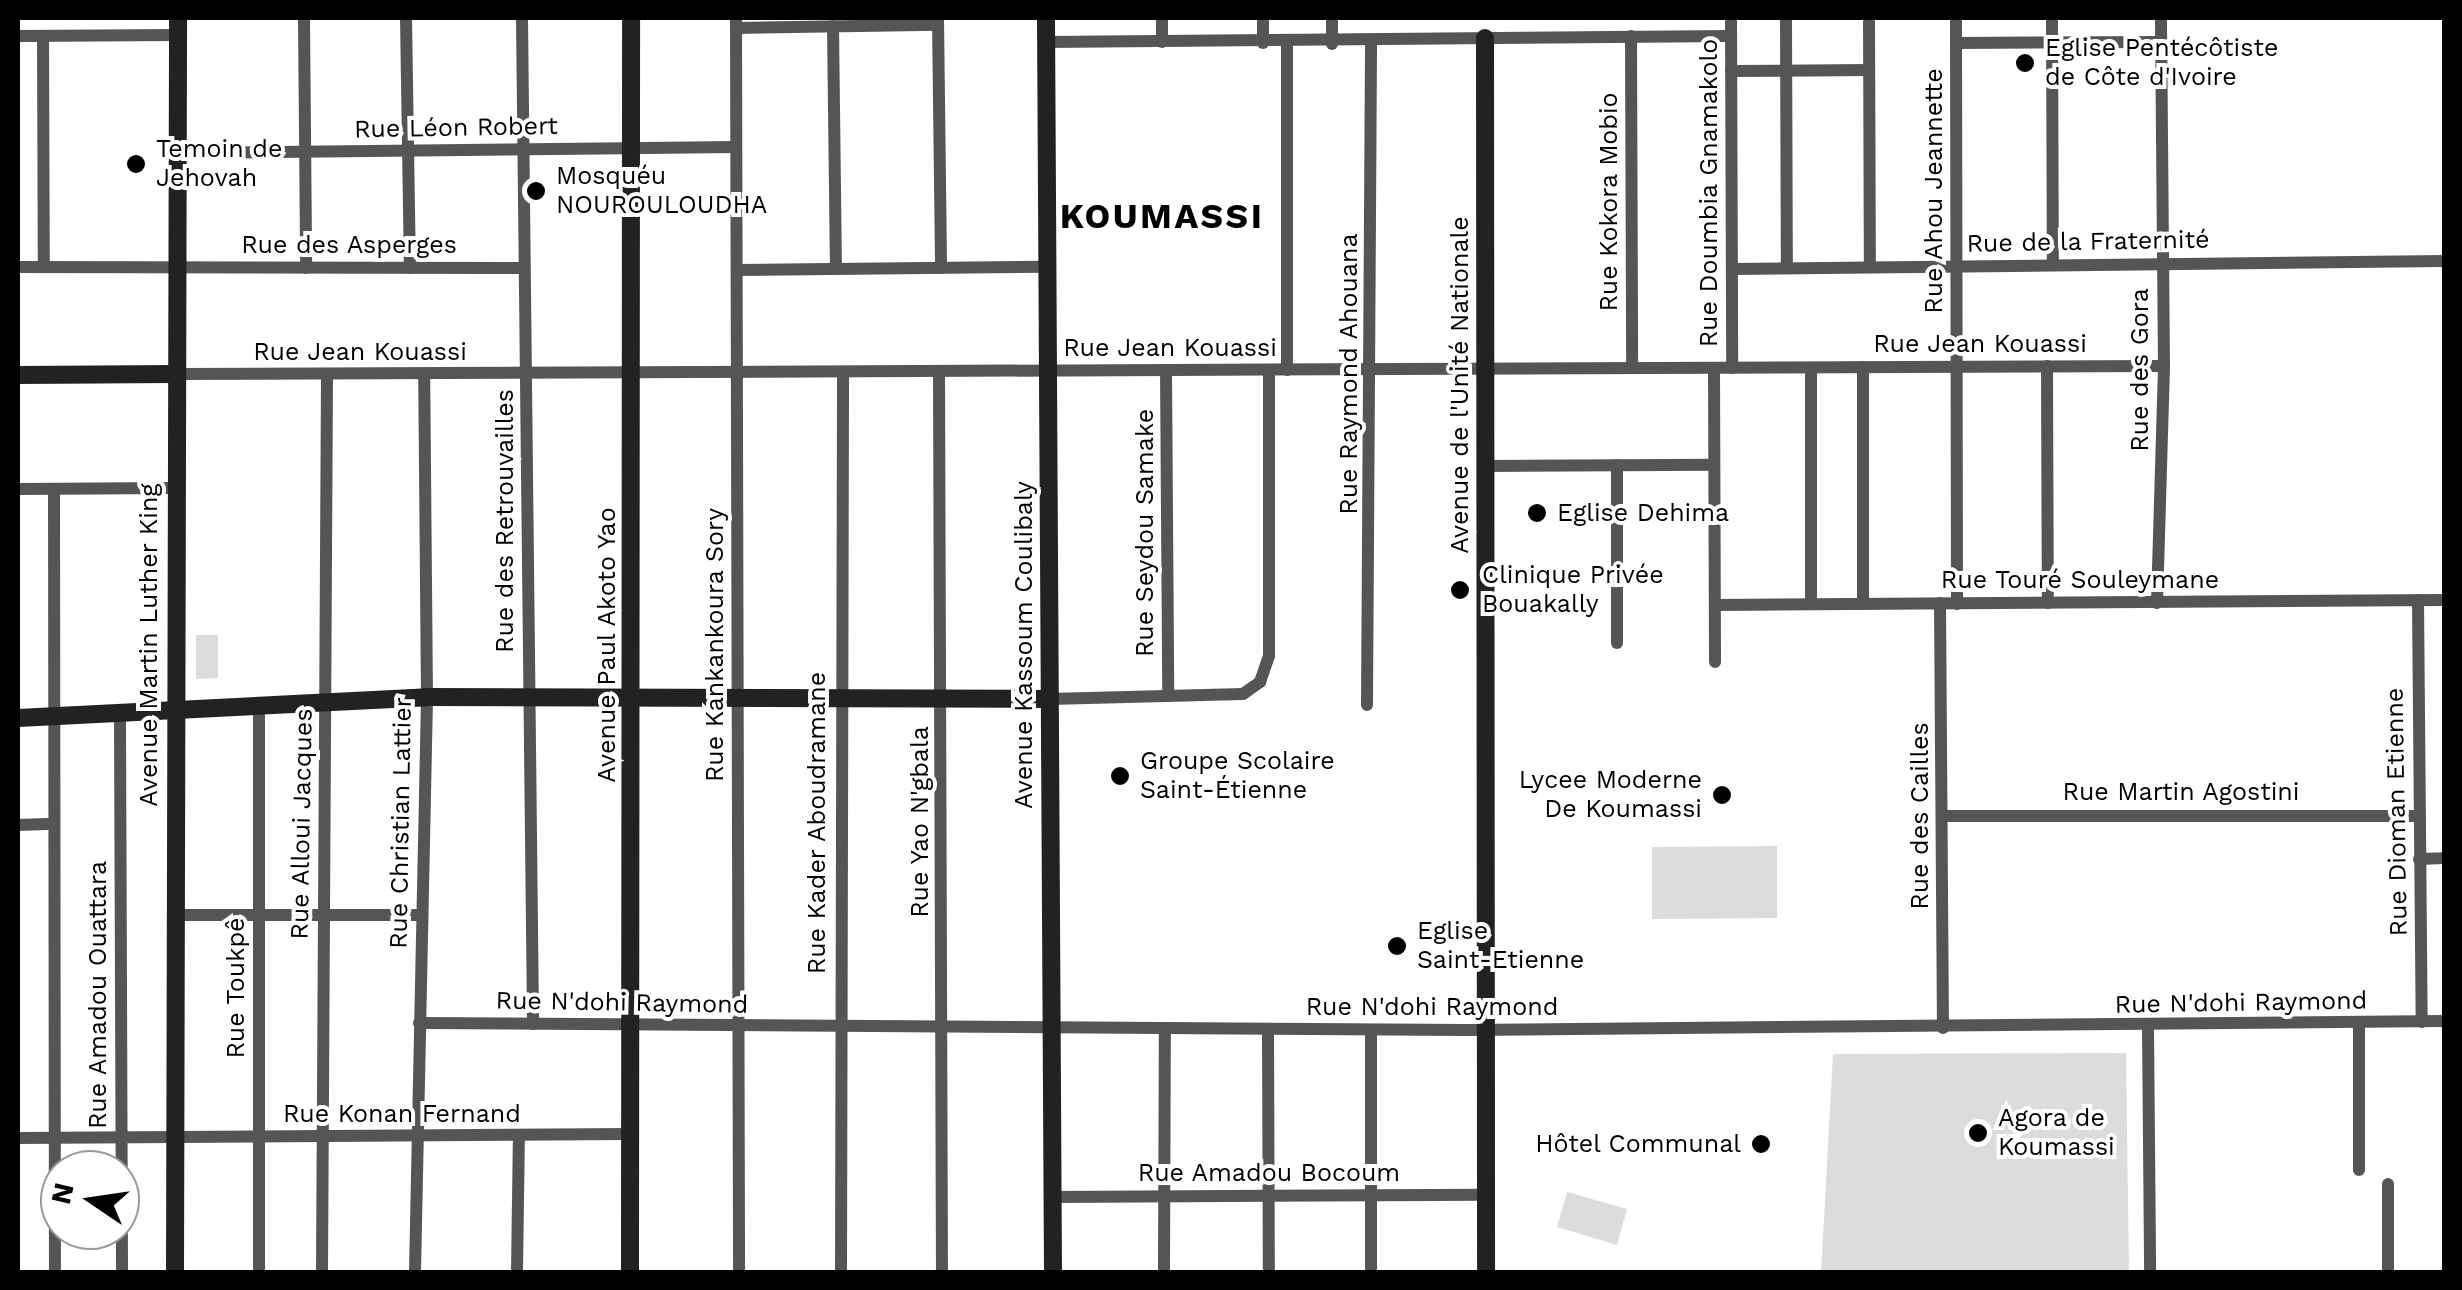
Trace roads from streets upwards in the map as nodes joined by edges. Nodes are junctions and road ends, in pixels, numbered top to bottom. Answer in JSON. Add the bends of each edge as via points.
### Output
{"nodes":[{"id":1,"x":304,"y":18,"type":"edge"},
{"id":2,"x":406,"y":18,"type":"edge"},
{"id":3,"x":522,"y":18,"type":"edge"},
{"id":4,"x":631,"y":18,"type":"edge"},
{"id":5,"x":1046,"y":18,"type":"edge"},
{"id":6,"x":1162,"y":18,"type":"edge"},
{"id":7,"x":1263,"y":18,"type":"edge"},
{"id":8,"x":1332,"y":18,"type":"edge"},
{"id":9,"x":1731,"y":18,"type":"edge"},
{"id":10,"x":1786,"y":18,"type":"edge"},
{"id":11,"x":1869,"y":18,"type":"edge"},
{"id":12,"x":1956,"y":18,"type":"edge"},
{"id":13,"x":2052,"y":18,"type":"edge"},
{"id":14,"x":2162,"y":18,"type":"edge"},
{"id":15,"x":938,"y":21,"type":"edge"},
{"id":16,"x":736,"y":23,"type":"edge"},
{"id":17,"x":178,"y":26,"type":"edge"},
{"id":18,"x":833,"y":26,"type":"junction"},
{"id":19,"x":18,"y":36,"type":"edge"},
{"id":20,"x":43,"y":36,"type":"junction"},
{"id":21,"x":1631,"y":36,"type":"junction"},
{"id":22,"x":1731,"y":36,"type":"junction"},
{"id":23,"x":1485,"y":38,"type":"junction"},
{"id":24,"x":1046,"y":42,"type":"junction"},
{"id":25,"x":1162,"y":42,"type":"junction"},
{"id":26,"x":2162,"y":42,"type":"junction"},
{"id":27,"x":1263,"y":43,"type":"junction"},
{"id":28,"x":1287,"y":43,"type":"junction"},
{"id":29,"x":1956,"y":43,"type":"junction"},
{"id":30,"x":2052,"y":43,"type":"junction"},
{"id":31,"x":1332,"y":44,"type":"junction"},
{"id":32,"x":1371,"y":44,"type":"junction"},
{"id":33,"x":1786,"y":70,"type":"junction"},
{"id":34,"x":1869,"y":70,"type":"junction"},
{"id":35,"x":1731,"y":71,"type":"junction"},
{"id":36,"x":634,"y":147,"type":"junction"},
{"id":37,"x":736,"y":147,"type":"junction"},
{"id":38,"x":407,"y":150,"type":"junction"},
{"id":39,"x":521,"y":151,"type":"junction"},
{"id":40,"x":304,"y":152,"type":"junction"},
{"id":41,"x":176,"y":153,"type":"junction"},
{"id":42,"x":2444,"y":261,"type":"edge"},
{"id":43,"x":2162,"y":264,"type":"junction"},
{"id":44,"x":2053,"y":265,"type":"junction"},
{"id":45,"x":176,"y":266,"type":"junction"},
{"id":46,"x":1957,"y":266,"type":"junction"},
{"id":47,"x":18,"y":267,"type":"edge"},
{"id":48,"x":44,"y":267,"type":"junction"},
{"id":49,"x":1047,"y":267,"type":"junction"},
{"id":50,"x":306,"y":268,"type":"junction"},
{"id":51,"x":410,"y":268,"type":"junction"},
{"id":52,"x":522,"y":268,"type":"junction"},
{"id":53,"x":941,"y":268,"type":"junction"},
{"id":54,"x":1787,"y":268,"type":"junction"},
{"id":55,"x":1870,"y":268,"type":"junction"},
{"id":56,"x":836,"y":269,"type":"junction"},
{"id":57,"x":1732,"y":269,"type":"junction"},
{"id":58,"x":736,"y":270,"type":"junction"},
{"id":59,"x":2048,"y":366,"type":"junction"},
{"id":60,"x":2164,"y":366,"type":"junction"},
{"id":61,"x":1957,"y":367,"type":"junction"},
{"id":62,"x":1632,"y":368,"type":"junction"},
{"id":63,"x":1714,"y":368,"type":"junction"},
{"id":64,"x":1732,"y":368,"type":"junction"},
{"id":65,"x":1811,"y":368,"type":"junction"},
{"id":66,"x":1863,"y":368,"type":"junction"},
{"id":67,"x":1485,"y":369,"type":"junction"},
{"id":68,"x":1166,"y":370,"type":"junction"},
{"id":69,"x":1268,"y":370,"type":"junction"},
{"id":70,"x":1287,"y":370,"type":"junction"},
{"id":71,"x":1373,"y":370,"type":"junction"},
{"id":72,"x":1048,"y":371,"type":"junction"},
{"id":73,"x":631,"y":373,"type":"junction"},
{"id":74,"x":737,"y":373,"type":"junction"},
{"id":75,"x":843,"y":373,"type":"junction"},
{"id":76,"x":940,"y":373,"type":"junction"},
{"id":77,"x":176,"y":374,"type":"junction"},
{"id":78,"x":424,"y":374,"type":"junction"},
{"id":79,"x":527,"y":374,"type":"junction"},
{"id":80,"x":18,"y":375,"type":"edge"},
{"id":81,"x":327,"y":376,"type":"junction"},
{"id":82,"x":1714,"y":464,"type":"junction"},
{"id":83,"x":1617,"y":465,"type":"junction"},
{"id":84,"x":1485,"y":466,"type":"junction"},
{"id":85,"x":175,"y":488,"type":"junction"},
{"id":86,"x":18,"y":489,"type":"edge"},
{"id":87,"x":54,"y":489,"type":"junction"},
{"id":88,"x":2418,"y":600,"type":"junction"},
{"id":89,"x":2444,"y":600,"type":"edge"},
{"id":90,"x":1940,"y":603,"type":"junction"},
{"id":91,"x":2048,"y":603,"type":"junction"},
{"id":92,"x":2157,"y":603,"type":"junction"},
{"id":93,"x":1811,"y":604,"type":"junction"},
{"id":94,"x":1863,"y":604,"type":"junction"},
{"id":95,"x":1958,"y":604,"type":"junction"},
{"id":96,"x":1715,"y":605,"type":"junction"},
{"id":97,"x":1617,"y":644,"type":"dead end"},
{"id":98,"x":1714,"y":662,"type":"dead end"},
{"id":99,"x":1168,"y":696,"type":"junction"},
{"id":100,"x":427,"y":697,"type":"junction"},
{"id":101,"x":633,"y":698,"type":"junction"},
{"id":102,"x":528,"y":699,"type":"junction"},
{"id":103,"x":737,"y":699,"type":"junction"},
{"id":104,"x":1049,"y":699,"type":"junction"},
{"id":105,"x":942,"y":700,"type":"junction"},
{"id":106,"x":838,"y":701,"type":"junction"},
{"id":107,"x":259,"y":702,"type":"junction"},
{"id":108,"x":326,"y":702,"type":"junction"},
{"id":109,"x":1367,"y":705,"type":"dead end"},
{"id":110,"x":172,"y":713,"type":"junction"},
{"id":111,"x":120,"y":717,"type":"junction"},
{"id":112,"x":18,"y":718,"type":"edge"},
{"id":113,"x":57,"y":718,"type":"junction"},
{"id":114,"x":1942,"y":816,"type":"junction"},
{"id":115,"x":2419,"y":816,"type":"junction"},
{"id":116,"x":54,"y":824,"type":"junction"},
{"id":117,"x":18,"y":825,"type":"edge"},
{"id":118,"x":2444,"y":858,"type":"edge"},
{"id":119,"x":2420,"y":859,"type":"junction"},
{"id":120,"x":258,"y":913,"type":"junction"},
{"id":121,"x":324,"y":913,"type":"junction"},
{"id":122,"x":422,"y":914,"type":"junction"},
{"id":123,"x":173,"y":915,"type":"junction"},
{"id":124,"x":2444,"y":1021,"type":"edge"},
{"id":125,"x":2422,"y":1022,"type":"junction"},
{"id":126,"x":419,"y":1023,"type":"junction"},
{"id":127,"x":2358,"y":1023,"type":"junction"},
{"id":128,"x":533,"y":1024,"type":"junction"},
{"id":129,"x":632,"y":1026,"type":"junction"},
{"id":130,"x":738,"y":1028,"type":"junction"},
{"id":131,"x":1943,"y":1028,"type":"junction"},
{"id":132,"x":2148,"y":1028,"type":"junction"},
{"id":133,"x":840,"y":1029,"type":"junction"},
{"id":134,"x":941,"y":1029,"type":"junction"},
{"id":135,"x":1166,"y":1029,"type":"junction"},
{"id":136,"x":1052,"y":1030,"type":"junction"},
{"id":137,"x":1268,"y":1030,"type":"junction"},
{"id":138,"x":1371,"y":1030,"type":"junction"},
{"id":139,"x":1486,"y":1030,"type":"junction"},
{"id":140,"x":631,"y":1134,"type":"junction"},
{"id":141,"x":416,"y":1135,"type":"junction"},
{"id":142,"x":520,"y":1135,"type":"junction"},
{"id":143,"x":258,"y":1137,"type":"junction"},
{"id":144,"x":322,"y":1137,"type":"junction"},
{"id":145,"x":18,"y":1138,"type":"edge"},
{"id":146,"x":55,"y":1138,"type":"junction"},
{"id":147,"x":122,"y":1138,"type":"junction"},
{"id":148,"x":174,"y":1138,"type":"junction"},
{"id":149,"x":2359,"y":1170,"type":"dead end"},
{"id":150,"x":2388,"y":1184,"type":"dead end"},
{"id":151,"x":1486,"y":1194,"type":"junction"},
{"id":152,"x":1371,"y":1195,"type":"junction"},
{"id":153,"x":1164,"y":1196,"type":"junction"},
{"id":154,"x":1268,"y":1196,"type":"junction"},
{"id":155,"x":1052,"y":1197,"type":"junction"},
{"id":156,"x":55,"y":1272,"type":"edge"},
{"id":157,"x":122,"y":1272,"type":"edge"},
{"id":158,"x":175,"y":1272,"type":"edge"},
{"id":159,"x":260,"y":1272,"type":"edge"},
{"id":160,"x":322,"y":1272,"type":"edge"},
{"id":161,"x":415,"y":1272,"type":"edge"},
{"id":162,"x":517,"y":1272,"type":"edge"},
{"id":163,"x":630,"y":1272,"type":"edge"},
{"id":164,"x":739,"y":1272,"type":"edge"},
{"id":165,"x":841,"y":1272,"type":"edge"},
{"id":166,"x":942,"y":1272,"type":"edge"},
{"id":167,"x":1052,"y":1272,"type":"edge"},
{"id":168,"x":1164,"y":1272,"type":"edge"},
{"id":169,"x":1268,"y":1272,"type":"edge"},
{"id":170,"x":1371,"y":1272,"type":"edge"},
{"id":171,"x":1486,"y":1272,"type":"edge"},
{"id":172,"x":2150,"y":1272,"type":"edge"},
{"id":173,"x":2388,"y":1272,"type":"edge"}],
"edges":[{"from":1,"to":40,"type":"street"},
{"from":2,"to":38,"type":"street"},
{"from":3,"to":39,"type":"street","name":"Rue des Retrouvailles"},
{"from":4,"to":36,"type":"street","name":"Avenue Paul Akoto Yao"},
{"from":5,"to":24,"type":"street","name":"Avenue Kassoum Coulibaly"},
{"from":6,"to":25,"type":"street"},
{"from":7,"to":27,"type":"street"},
{"from":8,"to":31,"type":"street"},
{"from":9,"to":22,"type":"street","name":"Rue Doumbia Gnamakolo"},
{"from":10,"to":33,"type":"street"},
{"from":11,"to":34,"type":"street"},
{"from":12,"to":29,"type":"street","name":"Rue Ahou Jeannette"},
{"from":13,"to":30,"type":"street"},
{"from":14,"to":26,"type":"street","name":"Rue des Gora"},
{"from":15,"to":18,"type":"street"},
{"from":15,"to":53,"type":"street"},
{"from":16,"to":18,"type":"street"},
{"from":16,"to":37,"type":"street","name":"Rue Kankankoura Sory"},
{"from":17,"to":20,"type":"street"},
{"from":17,"to":41,"type":"street","name":"Avenue Martin Luther King"},
{"from":18,"to":56,"type":"street"},
{"from":19,"to":20,"type":"street"},
{"from":20,"to":48,"type":"street"},
{"from":21,"to":22,"type":"street"},
{"from":21,"to":23,"type":"street"},
{"from":21,"to":62,"type":"street","name":"Rue Kokora Mobio"},
{"from":22,"to":35,"type":"street","name":"Rue Doumbia Gnamakolo"},
{"from":23,"to":32,"type":"street"},
{"from":23,"to":67,"type":"street","name":"Avenue de l'Unité Nationale"},
{"from":24,"to":25,"type":"street"},
{"from":24,"to":49,"type":"street","name":"Avenue Kassoum Coulibaly"},
{"from":25,"to":27,"type":"street"},
{"from":26,"to":30,"type":"street"},
{"from":26,"to":43,"type":"street","name":"Rue des Gora"},
{"from":27,"to":28,"type":"street"},
{"from":28,"to":31,"type":"street"},
{"from":28,"to":70,"type":"street"},
{"from":29,"to":30,"type":"street"},
{"from":29,"to":46,"type":"street","name":"Rue Ahou Jeannette"},
{"from":30,"to":44,"type":"street"},
{"from":31,"to":32,"type":"street"},
{"from":32,"to":71,"type":"street","name":"Rue Raymond Ahouana"},
{"from":33,"to":34,"type":"street"},
{"from":33,"to":35,"type":"street"},
{"from":33,"to":54,"type":"street"},
{"from":34,"to":55,"type":"street"},
{"from":35,"to":57,"type":"street","name":"Rue Doumbia Gnamakolo"},
{"from":36,"to":37,"type":"street","name":"Rue Léon Robert"},
{"from":36,"to":39,"type":"street","name":"Rue Léon Robert"},
{"from":36,"to":73,"type":"street","name":"Avenue Paul Akoto Yao"},
{"from":37,"to":58,"type":"street","name":"Rue Kankankoura Sory"},
{"from":38,"to":39,"type":"street","name":"Rue Léon Robert"},
{"from":38,"to":40,"type":"street","name":"Rue Léon Robert"},
{"from":38,"to":51,"type":"street"},
{"from":39,"to":52,"type":"street","name":"Rue des Retrouvailles"},
{"from":40,"to":41,"type":"street","name":"Rue Léon Robert"},
{"from":40,"to":50,"type":"street"},
{"from":41,"to":45,"type":"street","name":"Avenue Martin Luther King"},
{"from":42,"to":43,"type":"street","name":"Rue de la Fraternité"},
{"from":43,"to":44,"type":"street","name":"Rue de la Fraternité"},
{"from":43,"to":60,"type":"street","name":"Rue des Gora"},
{"from":44,"to":46,"type":"street","name":"Rue de la Fraternité"},
{"from":45,"to":48,"type":"street","name":"Rue des Asperges"},
{"from":45,"to":50,"type":"street","name":"Rue des Asperges"},
{"from":45,"to":77,"type":"street","name":"Avenue Martin Luther King"},
{"from":46,"to":55,"type":"street","name":"Rue de la Fraternité"},
{"from":46,"to":61,"type":"street","name":"Rue Ahou Jeannette"},
{"from":47,"to":48,"type":"street","name":"Rue des Asperges"},
{"from":49,"to":53,"type":"street"},
{"from":49,"to":72,"type":"street","name":"Avenue Kassoum Coulibaly"},
{"from":50,"to":51,"type":"street","name":"Rue des Asperges"},
{"from":51,"to":52,"type":"street","name":"Rue des Asperges"},
{"from":52,"to":79,"type":"street","name":"Rue des Retrouvailles"},
{"from":53,"to":56,"type":"street"},
{"from":54,"to":55,"type":"street","name":"Rue de la Fraternité"},
{"from":54,"to":57,"type":"street","name":"Rue de la Fraternité"},
{"from":56,"to":58,"type":"street"},
{"from":57,"to":64,"type":"street","name":"Rue Doumbia Gnamakolo"},
{"from":58,"to":74,"type":"street","name":"Rue Kankankoura Sory"},
{"from":59,"to":60,"type":"street","name":"Rue Jean Kouassi"},
{"from":59,"to":61,"type":"street","name":"Rue Jean Kouassi"},
{"from":59,"to":91,"type":"street"},
{"from":60,"to":92,"type":"street","name":"Rue des Gora"},
{"from":61,"to":66,"type":"street","name":"Rue Jean Kouassi"},
{"from":61,"to":95,"type":"street","name":"Rue Ahou Jeannette"},
{"from":62,"to":63,"type":"street","name":"Rue Jean Kouassi"},
{"from":62,"to":67,"type":"street","name":"Rue Jean Kouassi"},
{"from":63,"to":64,"type":"street","name":"Rue Jean Kouassi"},
{"from":63,"to":82,"type":"street"},
{"from":64,"to":65,"type":"street","name":"Rue Jean Kouassi"},
{"from":65,"to":66,"type":"street","name":"Rue Jean Kouassi"},
{"from":65,"to":93,"type":"street"},
{"from":66,"to":94,"type":"street"},
{"from":67,"to":71,"type":"street","name":"Rue Jean Kouassi"},
{"from":67,"to":84,"type":"street","name":"Avenue de l'Unité Nationale"},
{"from":68,"to":69,"type":"street","name":"Rue Jean Kouassi"},
{"from":68,"to":72,"type":"street","name":"Rue Jean Kouassi"},
{"from":68,"to":99,"type":"street","name":"Rue Seydou Samake"},
{"from":69,"to":70,"type":"street","name":"Rue Jean Kouassi"},
{"from":69,"to":99,"type":"street","via":[[1269,656],[1260,682],[1243,694]]},
{"from":70,"to":71,"type":"street","name":"Rue Jean Kouassi"},
{"from":71,"to":109,"type":"street","name":"Rue Raymond Ahouana"},
{"from":72,"to":76,"type":"street","name":"Rue Jean Kouassi"},
{"from":72,"to":104,"type":"street","name":"Avenue Kassoum Coulibaly"},
{"from":73,"to":74,"type":"street","name":"Rue Jean Kouassi"},
{"from":73,"to":79,"type":"street","name":"Rue Jean Kouassi"},
{"from":73,"to":101,"type":"street","name":"Avenue Paul Akoto Yao"},
{"from":74,"to":75,"type":"street","name":"Rue Jean Kouassi"},
{"from":74,"to":103,"type":"street","name":"Rue Kankankoura Sory"},
{"from":75,"to":76,"type":"street","name":"Rue Jean Kouassi"},
{"from":75,"to":106,"type":"street","name":"Rue Kader Aboudramane"},
{"from":76,"to":105,"type":"street","name":"Rue Yao N'gbala"},
{"from":77,"to":80,"type":"street"},
{"from":77,"to":81,"type":"street","name":"Rue Jean Kouassi"},
{"from":77,"to":85,"type":"street","name":"Avenue Martin Luther King"},
{"from":78,"to":79,"type":"street","name":"Rue Jean Kouassi"},
{"from":78,"to":81,"type":"street","name":"Rue Jean Kouassi"},
{"from":78,"to":100,"type":"street","name":"Rue Christian Lattier"},
{"from":79,"to":102,"type":"street","name":"Rue des Retrouvailles"},
{"from":81,"to":108,"type":"street","name":"Rue Alloui Jacques"},
{"from":82,"to":83,"type":"street"},
{"from":82,"to":96,"type":"street"},
{"from":83,"to":84,"type":"street"},
{"from":83,"to":97,"type":"street"},
{"from":84,"to":139,"type":"street","name":"Avenue de l'Unité Nationale"},
{"from":85,"to":87,"type":"street"},
{"from":85,"to":110,"type":"street","name":"Avenue Martin Luther King"},
{"from":86,"to":87,"type":"street"},
{"from":87,"to":113,"type":"street"},
{"from":88,"to":89,"type":"street","name":"Rue Touré Souleymane"},
{"from":88,"to":92,"type":"street","name":"Rue Touré Souleymane"},
{"from":88,"to":115,"type":"street","name":"Rue Dioman Etienne"},
{"from":90,"to":94,"type":"street","name":"Rue Touré Souleymane"},
{"from":90,"to":95,"type":"street","name":"Rue Touré Souleymane"},
{"from":90,"to":114,"type":"street","name":"Rue des Cailles"},
{"from":91,"to":92,"type":"street","name":"Rue Touré Souleymane"},
{"from":91,"to":95,"type":"street","name":"Rue Touré Souleymane"},
{"from":93,"to":94,"type":"street","name":"Rue Touré Souleymane"},
{"from":93,"to":96,"type":"street","name":"Rue Touré Souleymane"},
{"from":96,"to":98,"type":"street"},
{"from":99,"to":104,"type":"street"},
{"from":100,"to":102,"type":"street"},
{"from":100,"to":108,"type":"street"},
{"from":100,"to":122,"type":"street","name":"Rue Christian Lattier"},
{"from":101,"to":102,"type":"street"},
{"from":101,"to":103,"type":"street"},
{"from":101,"to":129,"type":"street","name":"Avenue Paul Akoto Yao"},
{"from":102,"to":128,"type":"street","name":"Rue des Retrouvailles"},
{"from":103,"to":106,"type":"street"},
{"from":103,"to":130,"type":"street","name":"Rue Kankankoura Sory"},
{"from":104,"to":105,"type":"street"},
{"from":104,"to":136,"type":"street","name":"Avenue Kassoum Coulibaly"},
{"from":105,"to":106,"type":"street"},
{"from":105,"to":134,"type":"street","name":"Rue Yao N'gbala"},
{"from":106,"to":133,"type":"street","name":"Rue Kader Aboudramane"},
{"from":107,"to":108,"type":"street"},
{"from":107,"to":110,"type":"street"},
{"from":107,"to":120,"type":"street","name":"Rue Toukpê"},
{"from":108,"to":121,"type":"street","name":"Rue Alloui Jacques"},
{"from":110,"to":111,"type":"street"},
{"from":110,"to":123,"type":"street","name":"Avenue Martin Luther King"},
{"from":111,"to":113,"type":"street"},
{"from":111,"to":147,"type":"street","name":"Rue Amadou Ouattara"},
{"from":112,"to":113,"type":"street"},
{"from":113,"to":116,"type":"street"},
{"from":114,"to":115,"type":"street","name":"Rue Martin Agostini"},
{"from":114,"to":131,"type":"street","name":"Rue des Cailles"},
{"from":115,"to":119,"type":"street","name":"Rue Dioman Etienne"},
{"from":116,"to":117,"type":"street"},
{"from":116,"to":146,"type":"street"},
{"from":118,"to":119,"type":"street"},
{"from":119,"to":125,"type":"street","name":"Rue Dioman Etienne"},
{"from":120,"to":121,"type":"street"},
{"from":120,"to":123,"type":"street"},
{"from":120,"to":143,"type":"street","name":"Rue Toukpê"},
{"from":121,"to":122,"type":"street"},
{"from":121,"to":144,"type":"street","name":"Rue Alloui Jacques"},
{"from":122,"to":126,"type":"street","name":"Rue Christian Lattier"},
{"from":123,"to":148,"type":"street","name":"Avenue Martin Luther King"},
{"from":124,"to":125,"type":"street","name":"Rue N'dohi Raymond"},
{"from":125,"to":127,"type":"street","name":"Rue N'dohi Raymond"},
{"from":126,"to":128,"type":"street","name":"Rue N'dohi Raymond"},
{"from":126,"to":141,"type":"street","name":"Rue Christian Lattier"},
{"from":127,"to":132,"type":"street","name":"Rue N'dohi Raymond"},
{"from":127,"to":149,"type":"street"},
{"from":128,"to":129,"type":"street","name":"Rue N'dohi Raymond"},
{"from":129,"to":130,"type":"street","name":"Rue N'dohi Raymond"},
{"from":129,"to":140,"type":"street","name":"Avenue Paul Akoto Yao"},
{"from":130,"to":133,"type":"street","name":"Rue N'dohi Raymond"},
{"from":130,"to":164,"type":"street","name":"Rue Kankankoura Sory"},
{"from":131,"to":132,"type":"street","name":"Rue N'dohi Raymond"},
{"from":131,"to":139,"type":"street","name":"Rue N'dohi Raymond"},
{"from":132,"to":172,"type":"street"},
{"from":133,"to":134,"type":"street","name":"Rue N'dohi Raymond"},
{"from":133,"to":165,"type":"street","name":"Rue Kader Aboudramane"},
{"from":134,"to":136,"type":"street","name":"Rue N'dohi Raymond"},
{"from":134,"to":166,"type":"street","name":"Rue Yao N'gbala"},
{"from":135,"to":136,"type":"street","name":"Rue N'dohi Raymond"},
{"from":135,"to":137,"type":"street","name":"Rue N'dohi Raymond"},
{"from":135,"to":153,"type":"street"},
{"from":136,"to":155,"type":"street","name":"Avenue Kassoum Coulibaly"},
{"from":137,"to":138,"type":"street","name":"Rue N'dohi Raymond"},
{"from":137,"to":154,"type":"street"},
{"from":138,"to":139,"type":"street","name":"Rue N'dohi Raymond"},
{"from":138,"to":152,"type":"street"},
{"from":139,"to":151,"type":"street","name":"Avenue de l'Unité Nationale"},
{"from":140,"to":142,"type":"street","name":"Rue Konan Fernand"},
{"from":140,"to":163,"type":"street","name":"Avenue Paul Akoto Yao"},
{"from":141,"to":142,"type":"street","name":"Rue Konan Fernand"},
{"from":141,"to":144,"type":"street","name":"Rue Konan Fernand"},
{"from":141,"to":161,"type":"street","name":"Rue Christian Lattier"},
{"from":142,"to":162,"type":"street"},
{"from":143,"to":144,"type":"street","name":"Rue Konan Fernand"},
{"from":143,"to":148,"type":"street","name":"Rue Konan Fernand"},
{"from":143,"to":159,"type":"street","name":"Rue Toukpê"},
{"from":144,"to":160,"type":"street","name":"Rue Alloui Jacques"},
{"from":145,"to":146,"type":"street","name":"Rue Konan Fernand"},
{"from":146,"to":147,"type":"street","name":"Rue Konan Fernand"},
{"from":146,"to":156,"type":"street"},
{"from":147,"to":148,"type":"street","name":"Rue Konan Fernand"},
{"from":147,"to":157,"type":"street","name":"Rue Amadou Ouattara"},
{"from":148,"to":158,"type":"street","name":"Avenue Martin Luther King"},
{"from":150,"to":173,"type":"street"},
{"from":151,"to":152,"type":"street","name":"Rue Amadou Bocoum"},
{"from":151,"to":171,"type":"street","name":"Avenue de l'Unité Nationale"},
{"from":152,"to":154,"type":"street","name":"Rue Amadou Bocoum"},
{"from":152,"to":170,"type":"street"},
{"from":153,"to":154,"type":"street","name":"Rue Amadou Bocoum"},
{"from":153,"to":155,"type":"street","name":"Rue Amadou Bocoum"},
{"from":153,"to":168,"type":"street"},
{"from":154,"to":169,"type":"street"},
{"from":155,"to":167,"type":"street","name":"Avenue Kassoum Coulibaly"}]}
